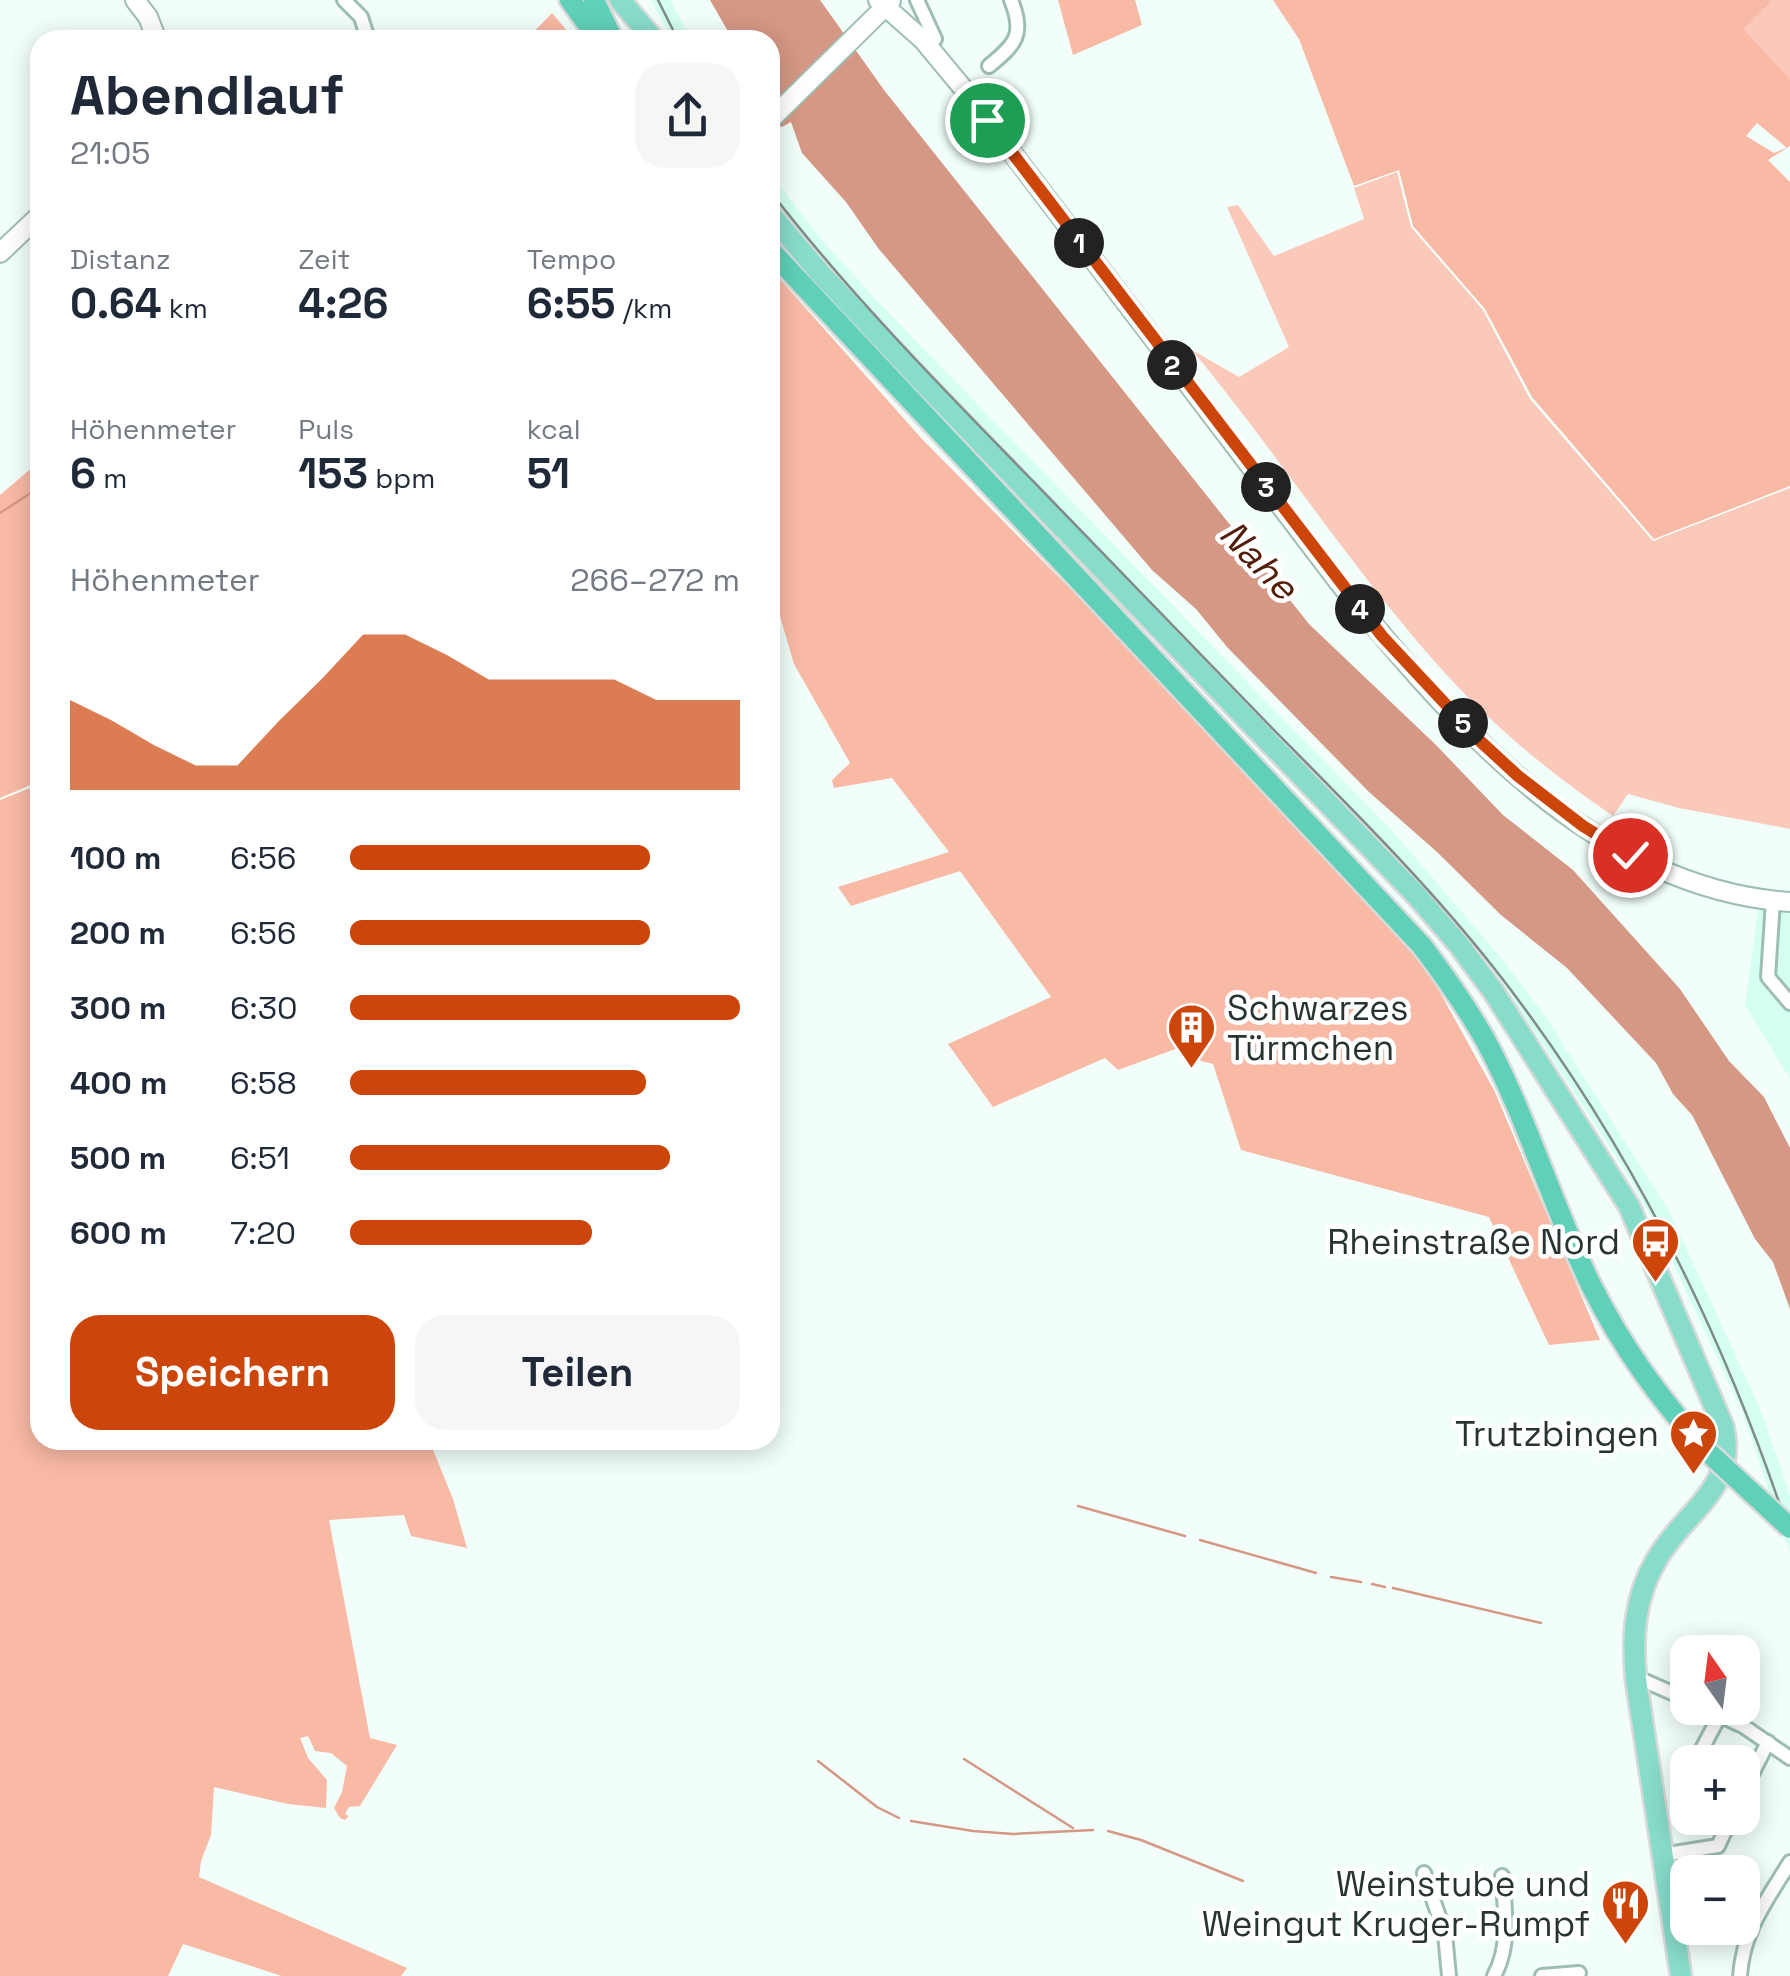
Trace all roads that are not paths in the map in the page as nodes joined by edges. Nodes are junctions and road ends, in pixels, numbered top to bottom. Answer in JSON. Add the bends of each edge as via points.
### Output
{"nodes":[{"id":1,"x":135,"y":0,"type":"edge"},
{"id":2,"x":344,"y":0,"type":"edge"},
{"id":3,"x":570,"y":0,"type":"edge"},
{"id":4,"x":594,"y":0,"type":"edge"},
{"id":5,"x":620,"y":0,"type":"edge"},
{"id":6,"x":916,"y":0,"type":"edge"},
{"id":7,"x":1011,"y":0,"type":"edge"},
{"id":8,"x":888,"y":2,"type":"edge"},
{"id":9,"x":153,"y":30,"type":"edge"},
{"id":10,"x":365,"y":30,"type":"edge"},
{"id":11,"x":591,"y":30,"type":"edge"},
{"id":12,"x":608,"y":30,"type":"edge"},
{"id":13,"x":646,"y":30,"type":"edge"},
{"id":14,"x":934,"y":39,"type":"junction"},
{"id":15,"x":989,"y":66,"type":"dead end"},
{"id":16,"x":962,"y":87,"type":"junction"},
{"id":17,"x":780,"y":110,"type":"edge"},
{"id":18,"x":30,"y":224,"type":"edge"},
{"id":19,"x":780,"y":226,"type":"edge"},
{"id":20,"x":0,"y":253,"type":"edge"},
{"id":21,"x":780,"y":261,"type":"edge"},
{"id":22,"x":1782,"y":902,"type":"edge"},
{"id":23,"x":1790,"y":1003,"type":"edge"},
{"id":24,"x":1790,"y":1528,"type":"edge"},
{"id":25,"x":1636,"y":1680,"type":"junction"},
{"id":26,"x":1670,"y":1693,"type":"edge"},
{"id":27,"x":1739,"y":1725,"type":"edge"},
{"id":28,"x":1768,"y":1742,"type":"junction"},
{"id":29,"x":1760,"y":1758,"type":"edge"},
{"id":30,"x":1790,"y":1758,"type":"edge"},
{"id":31,"x":1724,"y":1835,"type":"edge"},
{"id":32,"x":1662,"y":1855,"type":"junction"},
{"id":33,"x":1788,"y":1869,"type":"edge"},
{"id":34,"x":1424,"y":1873,"type":"dead end"},
{"id":35,"x":1502,"y":1876,"type":"dead end"},
{"id":36,"x":1579,"y":1972,"type":"dead end"},
{"id":37,"x":1448,"y":1976,"type":"edge"},
{"id":38,"x":1494,"y":1976,"type":"edge"},
{"id":39,"x":1542,"y":1976,"type":"edge"},
{"id":40,"x":1681,"y":1976,"type":"edge"},
{"id":41,"x":1740,"y":1976,"type":"edge"}],
"edges":[{"from":1,"to":9,"type":"main road"},
{"from":2,"to":10,"type":"street"},
{"from":3,"to":11,"type":"highway"},
{"from":4,"to":12,"type":"highway"},
{"from":5,"to":13,"type":"main road"},
{"from":6,"to":14,"type":"street"},
{"from":7,"to":15,"type":"street","via":[[1016,38]]},
{"from":8,"to":14,"type":"main road"},
{"from":8,"to":16,"type":"main road"},
{"from":8,"to":17,"type":"main road"},
{"from":14,"to":16,"type":"main road"},
{"from":16,"to":22,"type":"main road","via":[[1337,580],[1480,741],[1549,800],[1630,855],[1710,888]]},
{"from":18,"to":20,"type":"main road"},
{"from":19,"to":25,"type":"main road","via":[[1417,896],[1493,991],[1630,1206],[1728,1453],[1717,1484],[1647,1578],[1634,1635]]},
{"from":21,"to":24,"type":"highway","bridge":true,"via":[[1422,946],[1488,1045],[1606,1314],[1661,1398],[1708,1453]]},
{"from":22,"to":23,"type":"street","via":[[1768,978]]},
{"from":25,"to":26,"type":"street"},
{"from":25,"to":32,"type":"main road"},
{"from":27,"to":28,"type":"street"},
{"from":28,"to":29,"type":"street"},
{"from":28,"to":30,"type":"street"},
{"from":31,"to":32,"type":"street","via":[[1718,1846]]},
{"from":32,"to":40,"type":"main road"},
{"from":33,"to":41,"type":"street","via":[[1745,1940]]},
{"from":34,"to":37,"type":"street","via":[[1445,1934]]},
{"from":35,"to":38,"type":"street","via":[[1505,1936]]},
{"from":36,"to":39,"type":"street"}]}
